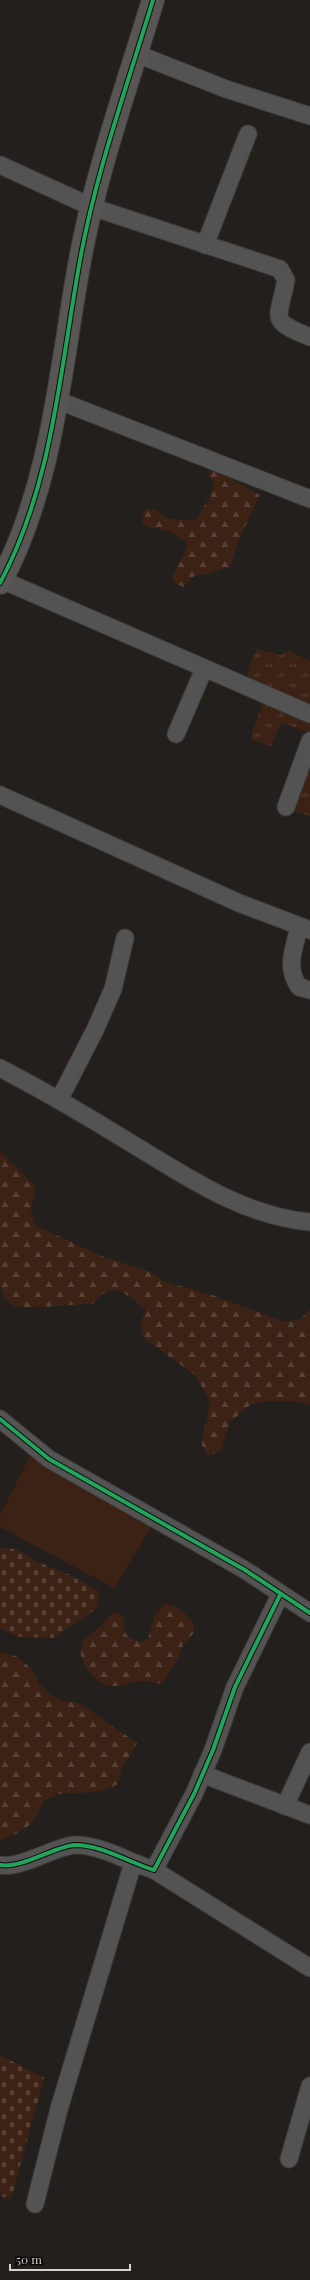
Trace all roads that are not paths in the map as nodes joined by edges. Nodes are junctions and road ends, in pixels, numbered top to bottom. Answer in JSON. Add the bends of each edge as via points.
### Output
{"nodes":[{"id":1,"x":152,"y":0,"type":"edge"},
{"id":2,"x":137,"y":54,"type":"junction"},
{"id":3,"x":310,"y":116,"type":"edge"},
{"id":4,"x":248,"y":134,"type":"dead end"},
{"id":5,"x":0,"y":165,"type":"edge"},
{"id":6,"x":92,"y":207,"type":"junction"},
{"id":7,"x":205,"y":245,"type":"junction"},
{"id":8,"x":310,"y":337,"type":"edge"},
{"id":9,"x":57,"y":400,"type":"junction"},
{"id":10,"x":310,"y":499,"type":"edge"},
{"id":11,"x":1,"y":582,"type":"edge"},
{"id":12,"x":204,"y":669,"type":"junction"},
{"id":13,"x":310,"y":714,"type":"edge"},
{"id":14,"x":176,"y":734,"type":"dead end"},
{"id":15,"x":310,"y":741,"type":"edge"},
{"id":16,"x":0,"y":795,"type":"edge"},
{"id":17,"x":286,"y":807,"type":"dead end"},
{"id":18,"x":304,"y":928,"type":"edge"},
{"id":19,"x":125,"y":938,"type":"dead end"},
{"id":20,"x":310,"y":990,"type":"edge"},
{"id":21,"x":0,"y":1068,"type":"edge"},
{"id":22,"x":59,"y":1100,"type":"junction"},
{"id":23,"x":310,"y":1222,"type":"edge"},
{"id":24,"x":0,"y":1419,"type":"edge"},
{"id":25,"x":280,"y":1595,"type":"junction"},
{"id":26,"x":310,"y":1613,"type":"edge"},
{"id":27,"x":310,"y":1752,"type":"edge"},
{"id":28,"x":202,"y":1774,"type":"junction"},
{"id":29,"x":286,"y":1806,"type":"junction"},
{"id":30,"x":310,"y":1815,"type":"edge"},
{"id":31,"x":133,"y":1863,"type":"junction"},
{"id":32,"x":0,"y":1865,"type":"edge"},
{"id":33,"x":154,"y":1870,"type":"junction"},
{"id":34,"x":310,"y":1968,"type":"edge"},
{"id":35,"x":310,"y":2086,"type":"edge"},
{"id":36,"x":289,"y":2159,"type":"dead end"},
{"id":37,"x":35,"y":2204,"type":"dead end"}],
"edges":[{"from":1,"to":2,"type":"street"},
{"from":2,"to":3,"type":"street","via":[[226,89]]},
{"from":2,"to":6,"type":"street"},
{"from":4,"to":7,"type":"street"},
{"from":5,"to":6,"type":"street"},
{"from":6,"to":7,"type":"street"},
{"from":6,"to":9,"type":"street","via":[[80,259]]},
{"from":7,"to":8,"type":"street","via":[[280,269],[286,280],[278,314],[280,322]]},
{"from":9,"to":10,"type":"street"},
{"from":9,"to":11,"type":"street","via":[[46,453],[25,525]]},
{"from":11,"to":12,"type":"street"},
{"from":12,"to":13,"type":"street"},
{"from":12,"to":14,"type":"street"},
{"from":15,"to":17,"type":"street"},
{"from":16,"to":18,"type":"street","via":[[238,903]]},
{"from":18,"to":20,"type":"street","via":[[291,961],[291,976],[299,987]]},
{"from":19,"to":22,"type":"street","via":[[114,989],[96,1030]]},
{"from":21,"to":22,"type":"street"},
{"from":22,"to":23,"type":"street","via":[[216,1194],[267,1214]]},
{"from":24,"to":25,"type":"street","via":[[49,1459],[245,1570]]},
{"from":25,"to":26,"type":"street"},
{"from":25,"to":28,"type":"street","via":[[235,1687]]},
{"from":27,"to":29,"type":"street"},
{"from":28,"to":29,"type":"street"},
{"from":28,"to":33,"type":"street"},
{"from":29,"to":30,"type":"street"},
{"from":31,"to":32,"type":"street","via":[[100,1849],[74,1845],[34,1859]]},
{"from":31,"to":33,"type":"street"},
{"from":31,"to":37,"type":"street","via":[[59,2109]]},
{"from":33,"to":34,"type":"street"},
{"from":35,"to":36,"type":"street"}]}
